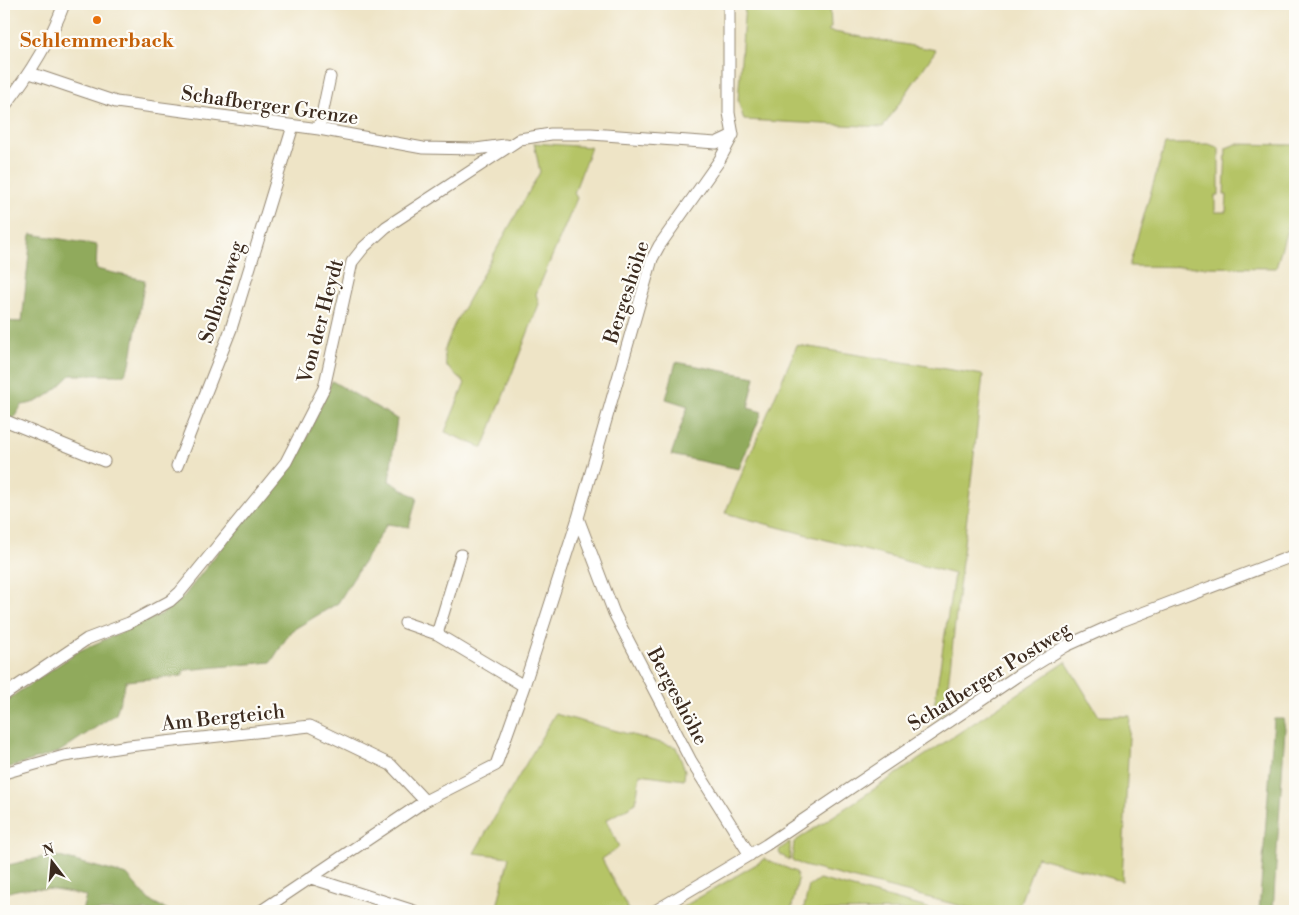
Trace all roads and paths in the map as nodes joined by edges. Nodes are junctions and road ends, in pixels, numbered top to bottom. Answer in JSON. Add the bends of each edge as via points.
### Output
{"nodes":[{"id":1,"x":64,"y":4,"type":"edge"},
{"id":2,"x":729,"y":4,"type":"edge"},
{"id":3,"x":30,"y":74,"type":"junction"},
{"id":4,"x":330,"y":77,"type":"dead end"},
{"id":5,"x":4,"y":107,"type":"edge"},
{"id":6,"x":293,"y":126,"type":"junction"},
{"id":7,"x":319,"y":129,"type":"junction"},
{"id":8,"x":733,"y":135,"type":"junction"},
{"id":9,"x":508,"y":145,"type":"junction"},
{"id":10,"x":4,"y":420,"type":"edge"},
{"id":11,"x":104,"y":461,"type":"dead end"},
{"id":12,"x":177,"y":466,"type":"dead end"},
{"id":13,"x":578,"y":518,"type":"junction"},
{"id":14,"x":460,"y":555,"type":"dead end"},
{"id":15,"x":1295,"y":555,"type":"edge"},
{"id":16,"x":406,"y":623,"type":"dead end"},
{"id":17,"x":437,"y":634,"type":"junction"},
{"id":18,"x":524,"y":686,"type":"junction"},
{"id":19,"x":4,"y":695,"type":"edge"},
{"id":20,"x":4,"y":773,"type":"edge"},
{"id":21,"x":425,"y":801,"type":"junction"},
{"id":22,"x":750,"y":855,"type":"junction"},
{"id":23,"x":310,"y":878,"type":"junction"},
{"id":24,"x":261,"y":911,"type":"edge"},
{"id":25,"x":414,"y":911,"type":"edge"},
{"id":26,"x":655,"y":911,"type":"edge"}],
"edges":[{"from":1,"to":3,"type":"street"},
{"from":2,"to":8,"type":"street","via":[[729,113]]},
{"from":3,"to":5,"type":"street"},
{"from":3,"to":6,"type":"street","name":"Schafberger Grenze","via":[[116,102]]},
{"from":4,"to":7,"type":"street"},
{"from":6,"to":7,"type":"street","name":"Schafberger Grenze"},
{"from":6,"to":12,"type":"street","name":"Solbachweg","via":[[231,329]]},
{"from":7,"to":9,"type":"street","name":"Schafberger Grenze","via":[[423,148],[476,149]]},
{"from":8,"to":9,"type":"street","name":"Von der Heydt","via":[[716,143],[551,134],[520,139]]},
{"from":8,"to":13,"type":"street","name":"Bergeshöhe","via":[[720,161],[652,259]]},
{"from":9,"to":19,"type":"street","name":"Von der Heydt","via":[[386,227],[359,252],[352,262],[346,285],[324,388],[286,462],[180,592],[129,623],[87,639]]},
{"from":10,"to":11,"type":"street"},
{"from":13,"to":18,"type":"street","name":"Bergeshöhe"},
{"from":13,"to":22,"type":"street","name":"Bergeshöhe","via":[[614,613],[692,761]]},
{"from":14,"to":17,"type":"street"},
{"from":15,"to":22,"type":"street","name":"Schafberger Postweg","via":[[1119,622],[1066,646]]},
{"from":16,"to":17,"type":"street"},
{"from":17,"to":18,"type":"street"},
{"from":18,"to":21,"type":"street","name":"Bergeshöhe","via":[[496,765]]},
{"from":20,"to":21,"type":"street","name":"Am Bergteich","via":[[64,756],[129,746],[310,726],[391,765]]},
{"from":21,"to":23,"type":"street","name":"Bergeshöhe"},
{"from":22,"to":26,"type":"street","name":"Schafberger Postweg"},
{"from":23,"to":24,"type":"street","name":"Bergeshöhe"},
{"from":23,"to":25,"type":"street"}]}
